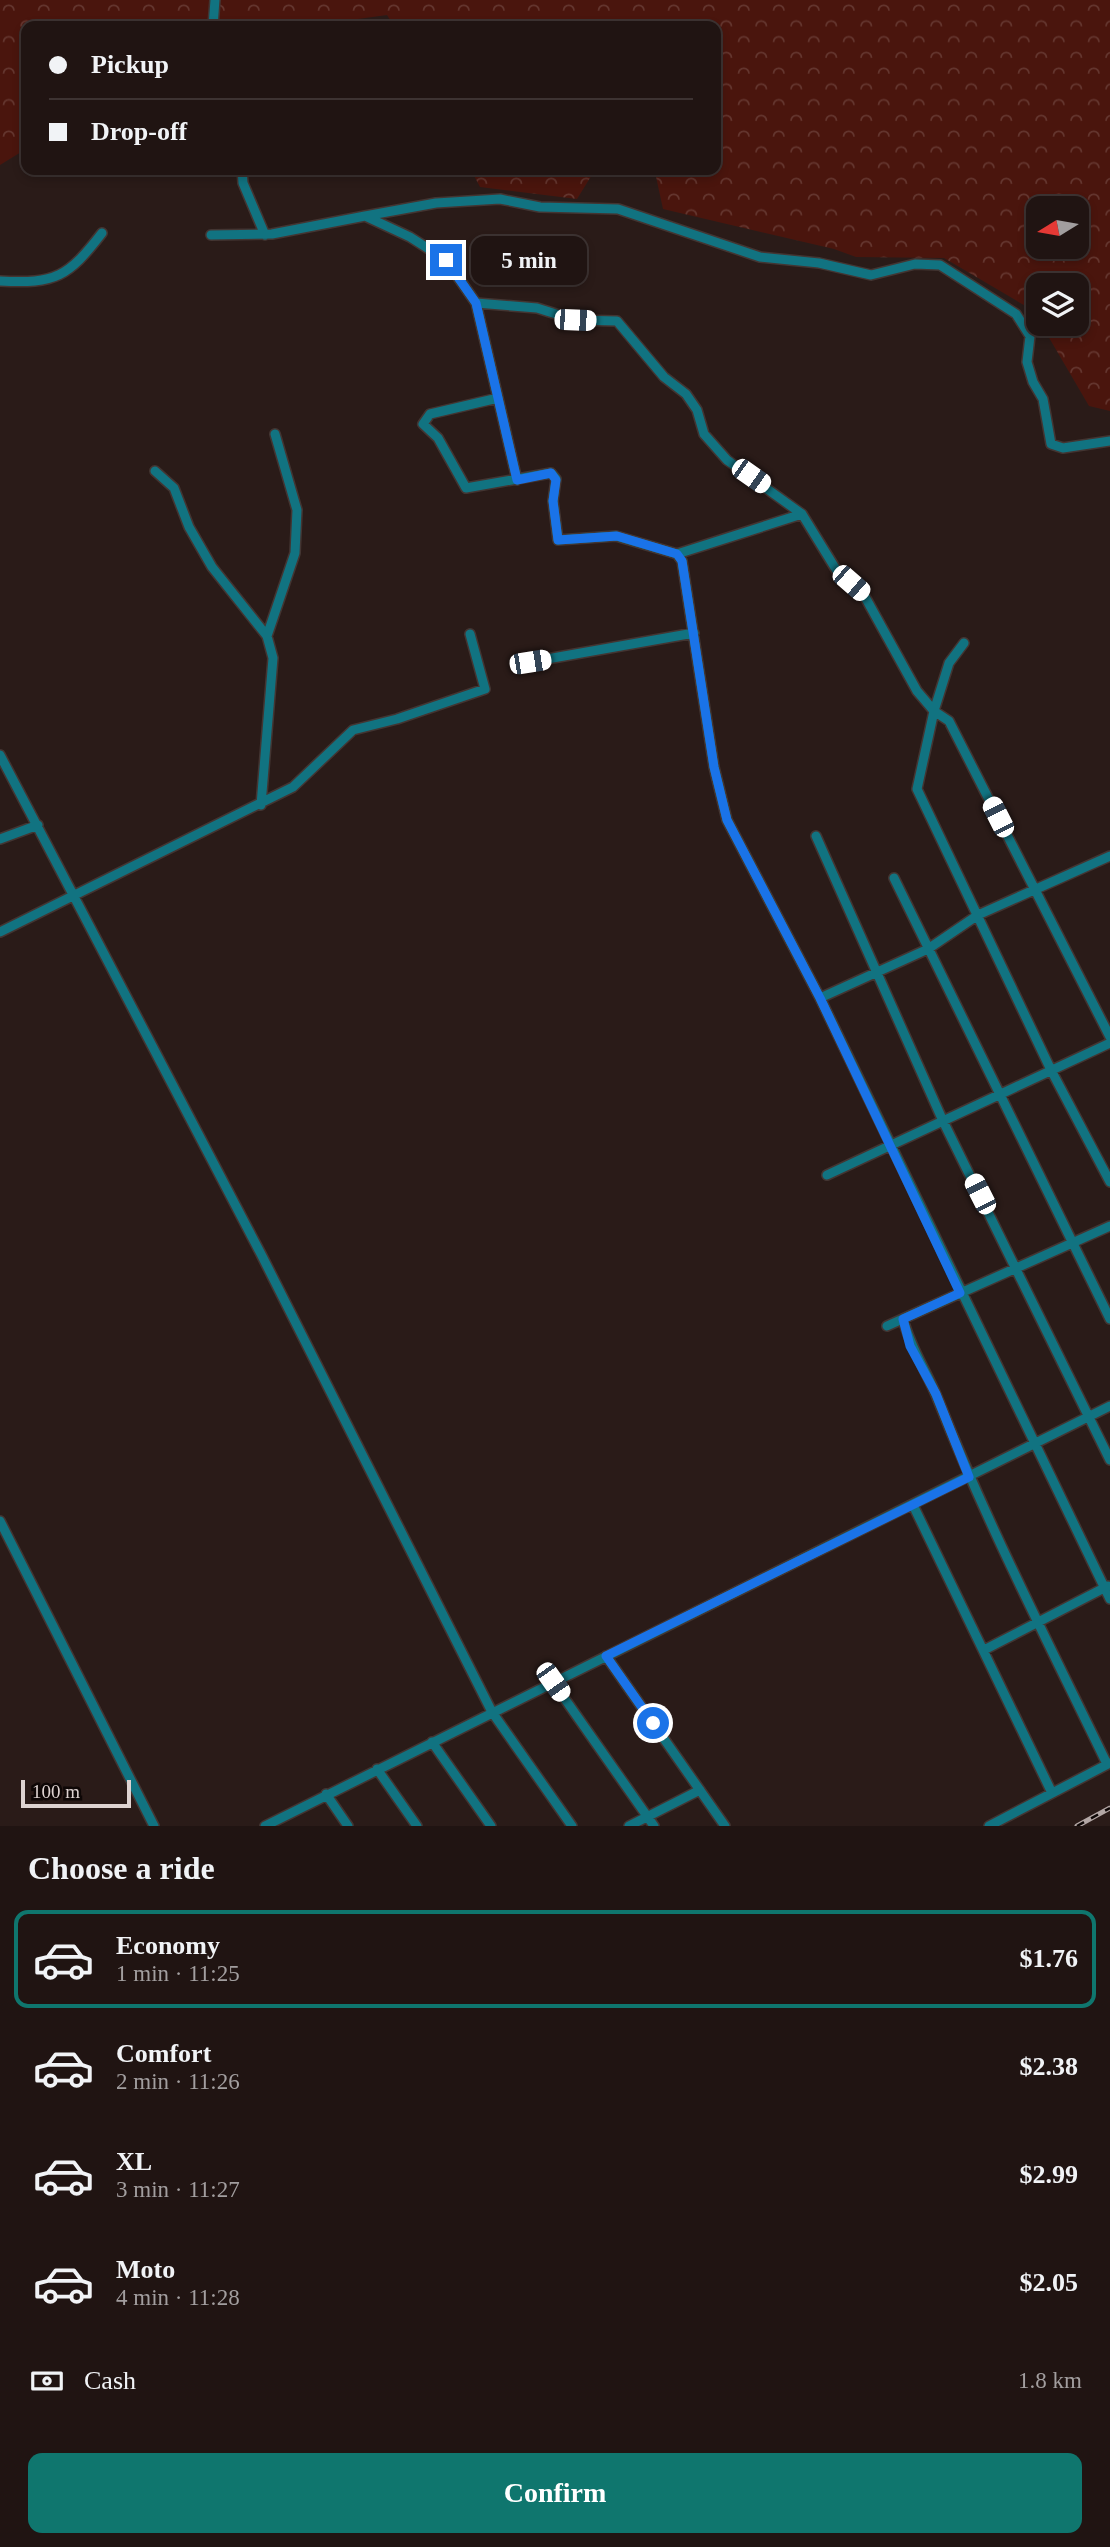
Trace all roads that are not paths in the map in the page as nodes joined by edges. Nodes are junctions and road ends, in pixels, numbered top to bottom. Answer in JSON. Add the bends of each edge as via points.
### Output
{"nodes":[{"id":1,"x":215,"y":0,"type":"edge"},
{"id":2,"x":213,"y":21,"type":"edge"},
{"id":3,"x":242,"y":175,"type":"edge"},
{"id":4,"x":365,"y":216,"type":"junction"},
{"id":5,"x":102,"y":233,"type":"dead end"},
{"id":6,"x":265,"y":234,"type":"junction"},
{"id":7,"x":211,"y":235,"type":"dead end"},
{"id":8,"x":0,"y":281,"type":"edge"},
{"id":9,"x":476,"y":303,"type":"junction"},
{"id":10,"x":498,"y":398,"type":"junction"},
{"id":11,"x":275,"y":434,"type":"dead end"},
{"id":12,"x":1110,"y":441,"type":"edge"},
{"id":13,"x":155,"y":471,"type":"dead end"},
{"id":14,"x":517,"y":480,"type":"junction"},
{"id":15,"x":802,"y":514,"type":"junction"},
{"id":16,"x":677,"y":554,"type":"junction"},
{"id":17,"x":694,"y":633,"type":"junction"},
{"id":18,"x":470,"y":634,"type":"dead end"},
{"id":19,"x":267,"y":636,"type":"junction"},
{"id":20,"x":964,"y":643,"type":"dead end"},
{"id":21,"x":530,"y":662,"type":"dead end"},
{"id":22,"x":934,"y":711,"type":"junction"},
{"id":23,"x":0,"y":755,"type":"edge"},
{"id":24,"x":261,"y":805,"type":"junction"},
{"id":25,"x":38,"y":825,"type":"junction"},
{"id":26,"x":816,"y":836,"type":"dead end"},
{"id":27,"x":0,"y":839,"type":"edge"},
{"id":28,"x":1110,"y":858,"type":"edge"},
{"id":29,"x":894,"y":878,"type":"dead end"},
{"id":30,"x":1035,"y":890,"type":"junction"},
{"id":31,"x":74,"y":894,"type":"junction"},
{"id":32,"x":978,"y":915,"type":"junction"},
{"id":33,"x":0,"y":932,"type":"edge"},
{"id":34,"x":928,"y":949,"type":"junction"},
{"id":35,"x":876,"y":971,"type":"junction"},
{"id":36,"x":820,"y":998,"type":"junction"},
{"id":37,"x":1110,"y":1037,"type":"edge"},
{"id":38,"x":1110,"y":1042,"type":"edge"},
{"id":39,"x":1051,"y":1070,"type":"junction"},
{"id":40,"x":1000,"y":1094,"type":"junction"},
{"id":41,"x":943,"y":1121,"type":"junction"},
{"id":42,"x":889,"y":1146,"type":"junction"},
{"id":43,"x":827,"y":1175,"type":"dead end"},
{"id":44,"x":1110,"y":1182,"type":"edge"},
{"id":45,"x":1110,"y":1226,"type":"edge"},
{"id":46,"x":1073,"y":1242,"type":"junction"},
{"id":47,"x":1017,"y":1268,"type":"junction"},
{"id":48,"x":960,"y":1293,"type":"junction"},
{"id":49,"x":903,"y":1319,"type":"junction"},
{"id":50,"x":1110,"y":1319,"type":"edge"},
{"id":51,"x":887,"y":1326,"type":"dead end"},
{"id":52,"x":1110,"y":1406,"type":"edge"},
{"id":53,"x":1088,"y":1418,"type":"junction"},
{"id":54,"x":1036,"y":1444,"type":"junction"},
{"id":55,"x":1110,"y":1460,"type":"edge"},
{"id":56,"x":969,"y":1477,"type":"junction"},
{"id":57,"x":913,"y":1505,"type":"junction"},
{"id":58,"x":0,"y":1521,"type":"edge"},
{"id":59,"x":1107,"y":1586,"type":"edge"},
{"id":60,"x":1110,"y":1599,"type":"edge"},
{"id":61,"x":1037,"y":1620,"type":"junction"},
{"id":62,"x":984,"y":1650,"type":"junction"},
{"id":63,"x":606,"y":1656,"type":"junction"},
{"id":64,"x":553,"y":1682,"type":"junction"},
{"id":65,"x":492,"y":1712,"type":"junction"},
{"id":66,"x":432,"y":1742,"type":"junction"},
{"id":67,"x":1109,"y":1763,"type":"edge"},
{"id":68,"x":377,"y":1769,"type":"junction"},
{"id":69,"x":700,"y":1790,"type":"junction"},
{"id":70,"x":1052,"y":1793,"type":"junction"},
{"id":71,"x":326,"y":1794,"type":"junction"},
{"id":72,"x":647,"y":1816,"type":"junction"},
{"id":73,"x":1007,"y":1824,"type":"edge"},
{"id":74,"x":155,"y":1826,"type":"edge"},
{"id":75,"x":265,"y":1826,"type":"edge"},
{"id":76,"x":348,"y":1826,"type":"edge"},
{"id":77,"x":417,"y":1826,"type":"edge"},
{"id":78,"x":491,"y":1826,"type":"edge"},
{"id":79,"x":572,"y":1826,"type":"edge"},
{"id":80,"x":629,"y":1826,"type":"edge"},
{"id":81,"x":654,"y":1826,"type":"edge"},
{"id":82,"x":725,"y":1826,"type":"edge"},
{"id":83,"x":989,"y":1826,"type":"edge"}],
"edges":[{"from":1,"to":2,"type":"street"},
{"from":3,"to":6,"type":"street"},
{"from":4,"to":6,"type":"street"},
{"from":4,"to":9,"type":"street","via":[[446,260]]},
{"from":4,"to":12,"type":"street","via":[[436,203],[500,199],[540,206],[618,209],[760,257],[819,263],[871,275],[915,264],[940,265],[1016,314],[1030,336],[1027,362],[1044,399],[1051,444],[1063,448]]},
{"from":5,"to":8,"type":"street","via":[[78,265],[65,273],[35,283]]},
{"from":6,"to":7,"type":"street"},
{"from":9,"to":10,"type":"street"},
{"from":9,"to":15,"type":"street","via":[[537,308],[575,320],[617,321],[664,377],[686,394],[704,434],[727,460]]},
{"from":10,"to":14,"type":"street"},
{"from":10,"to":14,"type":"street","via":[[430,414],[423,424],[438,438],[466,488]]},
{"from":11,"to":19,"type":"street","via":[[297,510],[295,553]]},
{"from":13,"to":19,"type":"street","via":[[174,488],[212,567]]},
{"from":14,"to":16,"type":"street","via":[[551,473],[556,480],[553,501],[558,540],[617,536]]},
{"from":15,"to":16,"type":"street"},
{"from":15,"to":22,"type":"street","via":[[837,571],[864,595],[917,691]]},
{"from":16,"to":17,"type":"street"},
{"from":17,"to":21,"type":"street"},
{"from":17,"to":36,"type":"street","via":[[714,767],[727,820]]},
{"from":18,"to":24,"type":"street","via":[[485,689],[354,730],[293,787]]},
{"from":19,"to":24,"type":"street","via":[[272,658]]},
{"from":20,"to":22,"type":"street","via":[[949,663]]},
{"from":22,"to":30,"type":"street","via":[[949,721]]},
{"from":22,"to":32,"type":"street","via":[[917,789]]},
{"from":23,"to":25,"type":"street"},
{"from":24,"to":31,"type":"street"},
{"from":25,"to":27,"type":"street"},
{"from":25,"to":31,"type":"street"},
{"from":26,"to":35,"type":"street"},
{"from":28,"to":30,"type":"street"},
{"from":29,"to":34,"type":"street"},
{"from":30,"to":32,"type":"street"},
{"from":30,"to":37,"type":"street"},
{"from":31,"to":33,"type":"street"},
{"from":31,"to":65,"type":"street"},
{"from":32,"to":34,"type":"street"},
{"from":32,"to":39,"type":"street"},
{"from":34,"to":35,"type":"street"},
{"from":34,"to":40,"type":"street"},
{"from":35,"to":36,"type":"street"},
{"from":35,"to":41,"type":"street"},
{"from":36,"to":42,"type":"street"},
{"from":38,"to":39,"type":"street"},
{"from":39,"to":40,"type":"street"},
{"from":39,"to":44,"type":"street"},
{"from":40,"to":41,"type":"street"},
{"from":40,"to":46,"type":"street"},
{"from":41,"to":42,"type":"street"},
{"from":41,"to":47,"type":"street"},
{"from":42,"to":43,"type":"street"},
{"from":42,"to":48,"type":"street"},
{"from":45,"to":46,"type":"street"},
{"from":46,"to":47,"type":"street"},
{"from":46,"to":50,"type":"street"},
{"from":47,"to":48,"type":"street"},
{"from":47,"to":53,"type":"street"},
{"from":48,"to":49,"type":"street"},
{"from":48,"to":54,"type":"street"},
{"from":49,"to":51,"type":"street"},
{"from":49,"to":56,"type":"street","via":[[910,1346],[936,1394]]},
{"from":52,"to":53,"type":"street"},
{"from":53,"to":54,"type":"street"},
{"from":53,"to":55,"type":"street"},
{"from":54,"to":56,"type":"street"},
{"from":54,"to":59,"type":"street"},
{"from":56,"to":57,"type":"street"},
{"from":56,"to":61,"type":"street"},
{"from":57,"to":62,"type":"street"},
{"from":57,"to":63,"type":"street"},
{"from":58,"to":74,"type":"street"},
{"from":59,"to":60,"type":"street"},
{"from":59,"to":61,"type":"street"},
{"from":61,"to":62,"type":"street"},
{"from":61,"to":67,"type":"street"},
{"from":62,"to":70,"type":"street"},
{"from":63,"to":64,"type":"street"},
{"from":63,"to":69,"type":"street"},
{"from":64,"to":65,"type":"street"},
{"from":64,"to":72,"type":"street"},
{"from":65,"to":66,"type":"street"},
{"from":65,"to":79,"type":"street"},
{"from":66,"to":68,"type":"street"},
{"from":66,"to":78,"type":"street"},
{"from":67,"to":70,"type":"street"},
{"from":68,"to":71,"type":"street"},
{"from":68,"to":77,"type":"street"},
{"from":69,"to":72,"type":"street"},
{"from":69,"to":82,"type":"street"},
{"from":70,"to":73,"type":"street","via":[[1018,1811]]},
{"from":71,"to":75,"type":"street"},
{"from":71,"to":76,"type":"street"},
{"from":72,"to":80,"type":"street"},
{"from":72,"to":81,"type":"street"},
{"from":73,"to":83,"type":"street"}]}
